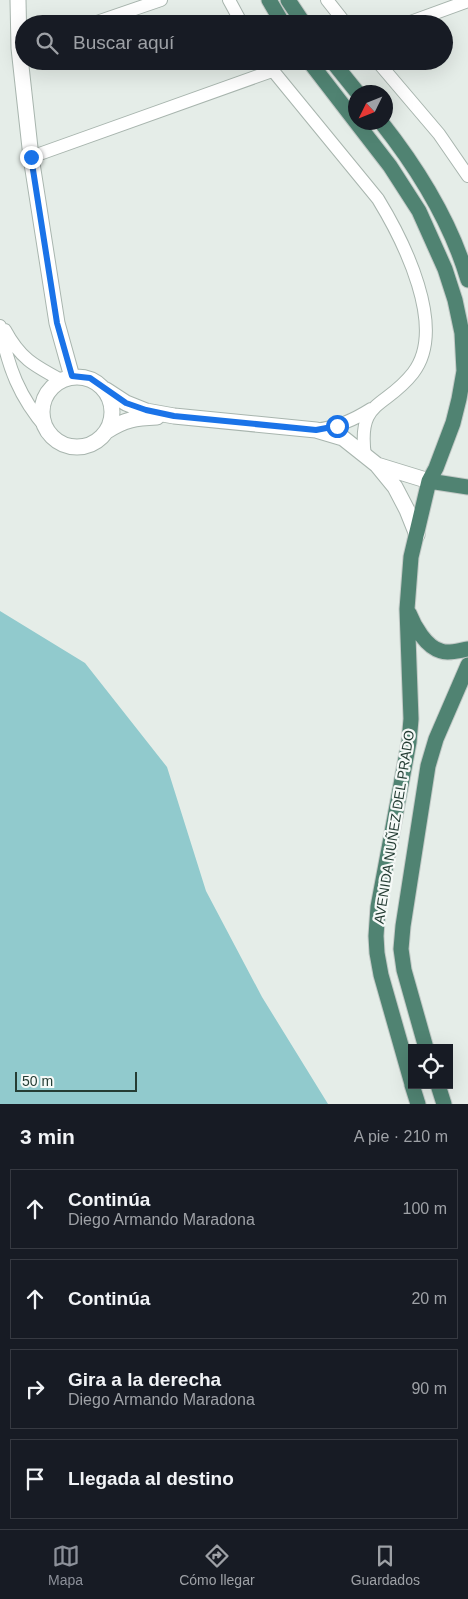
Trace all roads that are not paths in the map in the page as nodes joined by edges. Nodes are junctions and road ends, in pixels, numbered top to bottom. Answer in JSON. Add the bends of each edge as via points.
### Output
{"nodes":[{"id":1,"x":18,"y":0,"type":"edge"},
{"id":2,"x":162,"y":0,"type":"edge"},
{"id":3,"x":230,"y":0,"type":"edge"},
{"id":4,"x":269,"y":0,"type":"edge"},
{"id":5,"x":288,"y":0,"type":"edge"},
{"id":6,"x":327,"y":0,"type":"edge"},
{"id":7,"x":468,"y":2,"type":"edge"},
{"id":8,"x":19,"y":15,"type":"edge"},
{"id":9,"x":118,"y":15,"type":"edge"},
{"id":10,"x":238,"y":15,"type":"edge"},
{"id":11,"x":278,"y":15,"type":"edge"},
{"id":12,"x":298,"y":15,"type":"edge"},
{"id":13,"x":339,"y":15,"type":"edge"},
{"id":14,"x":431,"y":15,"type":"edge"},
{"id":15,"x":23,"y":70,"type":"edge"},
{"id":16,"x":259,"y":70,"type":"edge"},
{"id":17,"x":272,"y":70,"type":"edge"},
{"id":18,"x":316,"y":70,"type":"edge"},
{"id":19,"x":339,"y":70,"type":"edge"},
{"id":20,"x":386,"y":70,"type":"edge"},
{"id":21,"x":351,"y":85,"type":"edge"},
{"id":22,"x":348,"y":112,"type":"edge"},
{"id":23,"x":362,"y":130,"type":"edge"},
{"id":24,"x":387,"y":130,"type":"edge"},
{"id":25,"x":31,"y":157,"type":"junction"},
{"id":26,"x":467,"y":173,"type":"edge"},
{"id":27,"x":468,"y":280,"type":"edge"},
{"id":28,"x":0,"y":322,"type":"edge"},
{"id":29,"x":0,"y":326,"type":"edge"},
{"id":30,"x":66,"y":378,"type":"junction"},
{"id":31,"x":106,"y":390,"type":"junction"},
{"id":32,"x":374,"y":408,"type":"junction"},
{"id":33,"x":174,"y":416,"type":"junction"},
{"id":34,"x":46,"y":429,"type":"junction"},
{"id":35,"x":316,"y":430,"type":"junction"},
{"id":36,"x":107,"y":431,"type":"junction"},
{"id":37,"x":371,"y":460,"type":"junction"},
{"id":38,"x":429,"y":481,"type":"junction"},
{"id":39,"x":468,"y":487,"type":"edge"},
{"id":40,"x":417,"y":535,"type":"junction"},
{"id":41,"x":407,"y":609,"type":"junction"},
{"id":42,"x":468,"y":648,"type":"edge"},
{"id":43,"x":468,"y":666,"type":"edge"},
{"id":44,"x":425,"y":1044,"type":"edge"},
{"id":45,"x":408,"y":1071,"type":"edge"},
{"id":46,"x":413,"y":1089,"type":"edge"},
{"id":47,"x":439,"y":1089,"type":"edge"},
{"id":48,"x":418,"y":1104,"type":"edge"},
{"id":49,"x":444,"y":1104,"type":"edge"}],
"edges":[{"from":1,"to":8,"type":"street"},
{"from":2,"to":9,"type":"street"},
{"from":3,"to":10,"type":"street"},
{"from":4,"to":11,"type":"highway"},
{"from":5,"to":12,"type":"highway"},
{"from":6,"to":13,"type":"street"},
{"from":7,"to":14,"type":"street"},
{"from":15,"to":25,"type":"street"},
{"from":16,"to":25,"type":"street"},
{"from":17,"to":32,"type":"street","via":[[378,199],[399,239],[424,306],[426,333],[421,357],[398,389]]},
{"from":18,"to":22,"type":"highway","name":"AVENIDA NUÑEZ DEL PRADO"},
{"from":19,"to":21,"type":"highway"},
{"from":20,"to":26,"type":"street"},
{"from":23,"to":38,"type":"highway","name":"AVENIDA NUÑEZ DEL PRADO","via":[[418,211],[445,269],[462,333],[464,371],[453,423]]},
{"from":24,"to":27,"type":"highway","via":[[419,173],[448,224]]},
{"from":25,"to":30,"type":"street"},
{"from":28,"to":30,"type":"street","via":[[25,359]]},
{"from":29,"to":34,"type":"street","via":[[13,376],[26,402]]},
{"from":30,"to":31,"type":"street","via":[[90,378]]},
{"from":30,"to":34,"type":"street","via":[[45,396],[42,418]]},
{"from":31,"to":33,"type":"street","via":[[126,403]]},
{"from":31,"to":36,"type":"street","via":[[113,415]]},
{"from":32,"to":35,"type":"street","via":[[354,420]]},
{"from":32,"to":37,"type":"street","via":[[366,418],[362,437]]},
{"from":33,"to":35,"type":"street"},
{"from":33,"to":36,"type":"street","via":[[135,418]]},
{"from":34,"to":36,"type":"street","via":[[61,443],[71,447],[92,444]]},
{"from":35,"to":37,"type":"street","via":[[343,438]]},
{"from":37,"to":38,"type":"street"},
{"from":37,"to":40,"type":"street","via":[[394,486]]},
{"from":38,"to":39,"type":"highway"},
{"from":38,"to":40,"type":"highway","name":"AVENIDA NUÑEZ DEL PRADO"},
{"from":40,"to":41,"type":"highway","name":"AVENIDA NUÑEZ DEL PRADO","via":[[411,557]]},
{"from":41,"to":42,"type":"highway","via":[[420,634],[441,651]]},
{"from":41,"to":45,"type":"highway","name":"AVENIDA NUÑEZ DEL PRADO","via":[[409,742],[378,907],[376,936],[381,975]]},
{"from":43,"to":44,"type":"highway","name":"AVENIDA NUÑEZ DEL PRADO","via":[[436,739],[428,766],[402,926],[404,970]]},
{"from":46,"to":48,"type":"highway","name":"AVENIDA NUÑEZ DEL PRADO"},
{"from":47,"to":49,"type":"highway"}]}
